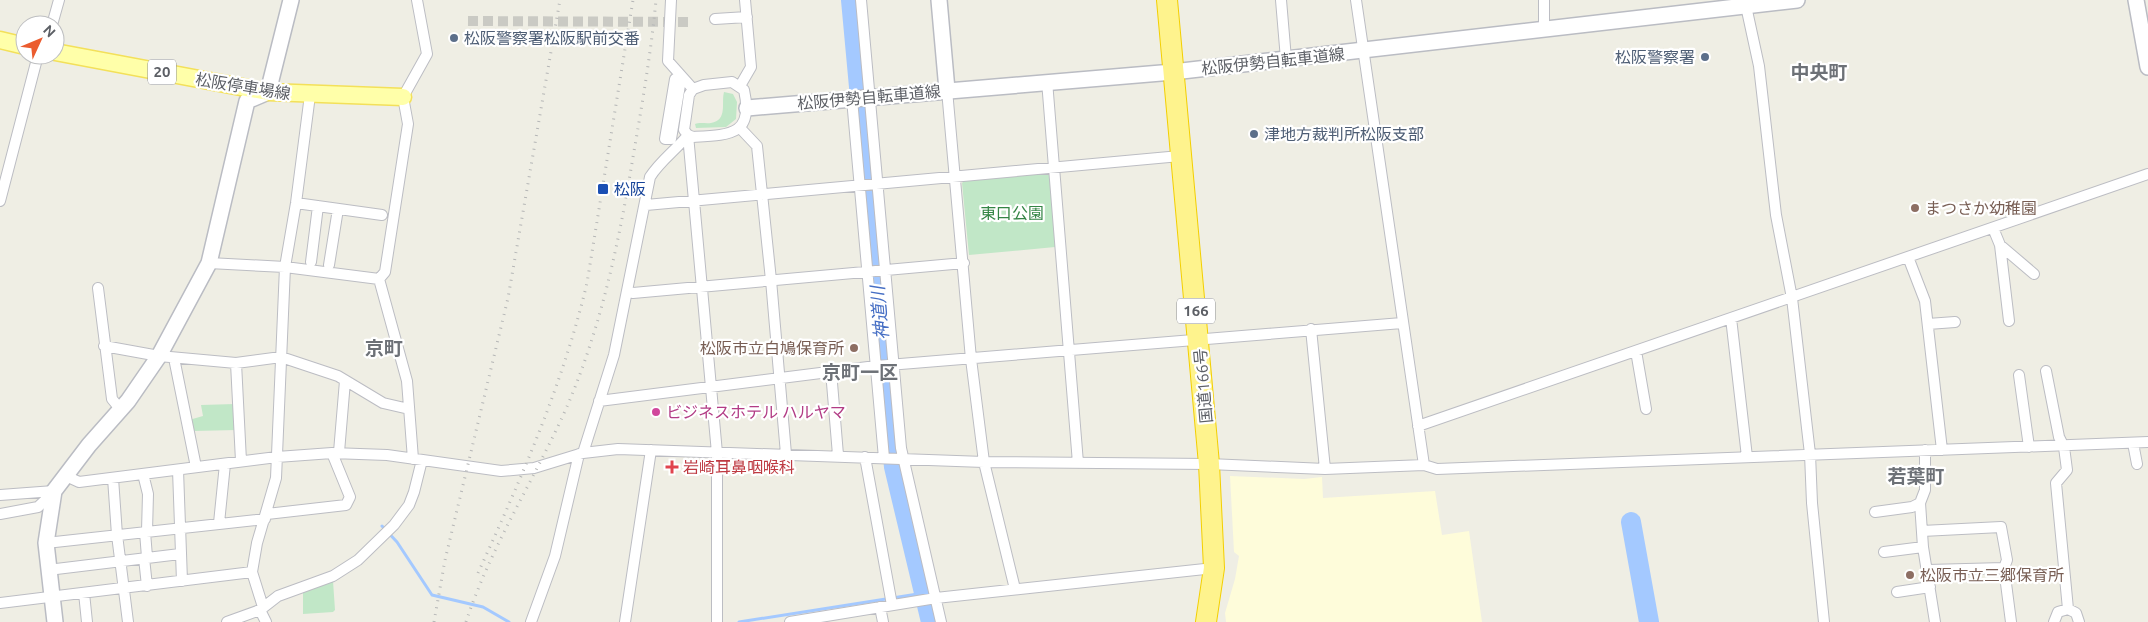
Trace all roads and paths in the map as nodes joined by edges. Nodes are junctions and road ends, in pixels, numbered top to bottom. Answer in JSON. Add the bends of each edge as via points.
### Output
{"nodes":[{"id":1,"x":60,"y":0,"type":"edge"},
{"id":2,"x":291,"y":0,"type":"edge"},
{"id":3,"x":417,"y":0,"type":"edge"},
{"id":4,"x":670,"y":0,"type":"edge"},
{"id":5,"x":745,"y":0,"type":"edge"},
{"id":6,"x":861,"y":0,"type":"edge"},
{"id":7,"x":939,"y":0,"type":"edge"},
{"id":8,"x":1167,"y":0,"type":"edge"},
{"id":9,"x":1281,"y":0,"type":"edge"},
{"id":10,"x":1356,"y":0,"type":"edge"},
{"id":11,"x":1544,"y":0,"type":"edge"},
{"id":12,"x":1797,"y":0,"type":"edge"},
{"id":13,"x":2136,"y":0,"type":"edge"},
{"id":14,"x":1746,"y":6,"type":"junction"},
{"id":15,"x":55,"y":15,"type":"edge"},
{"id":16,"x":747,"y":17,"type":"junction"},
{"id":17,"x":715,"y":19,"type":"dead end"},
{"id":18,"x":1544,"y":28,"type":"junction"},
{"id":19,"x":0,"y":40,"type":"edge"},
{"id":20,"x":15,"y":44,"type":"edge"},
{"id":21,"x":1363,"y":51,"type":"junction"},
{"id":22,"x":65,"y":54,"type":"edge"},
{"id":23,"x":1286,"y":59,"type":"junction"},
{"id":24,"x":35,"y":65,"type":"edge"},
{"id":25,"x":2148,"y":67,"type":"edge"},
{"id":26,"x":1173,"y":72,"type":"junction"},
{"id":27,"x":675,"y":79,"type":"joint"},
{"id":28,"x":1047,"y":81,"type":"junction"},
{"id":29,"x":740,"y":86,"type":"junction"},
{"id":30,"x":694,"y":90,"type":"junction"},
{"id":31,"x":946,"y":90,"type":"junction"},
{"id":32,"x":268,"y":92,"type":"junction"},
{"id":33,"x":310,"y":95,"type":"junction"},
{"id":34,"x":404,"y":97,"type":"junction"},
{"id":35,"x":870,"y":98,"type":"junction"},
{"id":36,"x":852,"y":99,"type":"junction"},
{"id":37,"x":747,"y":108,"type":"junction"},
{"id":38,"x":740,"y":128,"type":"junction"},
{"id":39,"x":688,"y":135,"type":"junction"},
{"id":40,"x":1180,"y":156,"type":"junction"},
{"id":41,"x":1054,"y":167,"type":"junction"},
{"id":42,"x":2148,"y":174,"type":"edge"},
{"id":43,"x":956,"y":176,"type":"junction"},
{"id":44,"x":877,"y":183,"type":"junction"},
{"id":45,"x":858,"y":185,"type":"junction"},
{"id":46,"x":762,"y":195,"type":"junction"},
{"id":47,"x":0,"y":201,"type":"edge"},
{"id":48,"x":694,"y":201,"type":"junction"},
{"id":49,"x":296,"y":203,"type":"junction"},
{"id":50,"x":646,"y":205,"type":"junction"},
{"id":51,"x":318,"y":206,"type":"junction"},
{"id":52,"x":338,"y":209,"type":"junction"},
{"id":53,"x":382,"y":215,"type":"dead end"},
{"id":54,"x":1993,"y":228,"type":"junction"},
{"id":55,"x":2000,"y":246,"type":"junction"},
{"id":56,"x":1908,"y":257,"type":"junction"},
{"id":57,"x":311,"y":262,"type":"dead end"},
{"id":58,"x":964,"y":262,"type":"junction"},
{"id":59,"x":209,"y":263,"type":"junction"},
{"id":60,"x":329,"y":265,"type":"dead end"},
{"id":61,"x":285,"y":267,"type":"junction"},
{"id":62,"x":886,"y":270,"type":"junction"},
{"id":63,"x":868,"y":272,"type":"junction"},
{"id":64,"x":2034,"y":274,"type":"dead end"},
{"id":65,"x":380,"y":279,"type":"junction"},
{"id":66,"x":771,"y":280,"type":"junction"},
{"id":67,"x":702,"y":286,"type":"junction"},
{"id":68,"x":98,"y":288,"type":"dead end"},
{"id":69,"x":627,"y":292,"type":"junction"},
{"id":70,"x":1792,"y":298,"type":"junction"},
{"id":71,"x":1731,"y":318,"type":"junction"},
{"id":72,"x":2010,"y":321,"type":"dead end"},
{"id":73,"x":1955,"y":322,"type":"dead end"},
{"id":74,"x":1402,"y":323,"type":"junction"},
{"id":75,"x":1928,"y":324,"type":"junction"},
{"id":76,"x":1311,"y":329,"type":"junction"},
{"id":77,"x":1199,"y":340,"type":"junction"},
{"id":78,"x":104,"y":346,"type":"junction"},
{"id":79,"x":1068,"y":350,"type":"junction"},
{"id":80,"x":1636,"y":351,"type":"junction"},
{"id":81,"x":166,"y":357,"type":"junction"},
{"id":82,"x":282,"y":358,"type":"junction"},
{"id":83,"x":971,"y":359,"type":"junction"},
{"id":84,"x":236,"y":363,"type":"junction"},
{"id":85,"x":894,"y":365,"type":"junction"},
{"id":86,"x":877,"y":366,"type":"junction"},
{"id":87,"x":831,"y":371,"type":"junction"},
{"id":88,"x":2046,"y":371,"type":"dead end"},
{"id":89,"x":2019,"y":375,"type":"dead end"},
{"id":90,"x":778,"y":378,"type":"junction"},
{"id":91,"x":345,"y":381,"type":"junction"},
{"id":92,"x":713,"y":386,"type":"junction"},
{"id":93,"x":599,"y":401,"type":"junction"},
{"id":94,"x":409,"y":409,"type":"junction"},
{"id":95,"x":1646,"y":409,"type":"dead end"},
{"id":96,"x":121,"y":410,"type":"junction"},
{"id":97,"x":1418,"y":426,"type":"junction"},
{"id":98,"x":2148,"y":442,"type":"edge"},
{"id":99,"x":2133,"y":443,"type":"junction"},
{"id":100,"x":2029,"y":447,"type":"junction"},
{"id":101,"x":2064,"y":447,"type":"junction"},
{"id":102,"x":651,"y":450,"type":"junction"},
{"id":103,"x":1925,"y":450,"type":"junction"},
{"id":104,"x":1942,"y":450,"type":"junction"},
{"id":105,"x":335,"y":452,"type":"junction"},
{"id":106,"x":717,"y":453,"type":"junction"},
{"id":107,"x":581,"y":454,"type":"junction"},
{"id":108,"x":786,"y":454,"type":"junction"},
{"id":109,"x":1810,"y":454,"type":"junction"},
{"id":110,"x":838,"y":455,"type":"junction"},
{"id":111,"x":277,"y":457,"type":"junction"},
{"id":112,"x":865,"y":457,"type":"junction"},
{"id":113,"x":1747,"y":457,"type":"junction"},
{"id":114,"x":884,"y":458,"type":"junction"},
{"id":115,"x":902,"y":458,"type":"junction"},
{"id":116,"x":418,"y":460,"type":"junction"},
{"id":117,"x":241,"y":461,"type":"junction"},
{"id":118,"x":984,"y":462,"type":"junction"},
{"id":119,"x":1078,"y":463,"type":"junction"},
{"id":120,"x":225,"y":464,"type":"junction"},
{"id":121,"x":1209,"y":464,"type":"junction"},
{"id":122,"x":2137,"y":464,"type":"dead end"},
{"id":123,"x":1424,"y":465,"type":"junction"},
{"id":124,"x":196,"y":467,"type":"junction"},
{"id":125,"x":1325,"y":469,"type":"junction"},
{"id":126,"x":178,"y":470,"type":"junction"},
{"id":127,"x":143,"y":474,"type":"junction"},
{"id":128,"x":66,"y":476,"type":"junction"},
{"id":129,"x":113,"y":478,"type":"junction"},
{"id":130,"x":54,"y":491,"type":"junction"},
{"id":131,"x":0,"y":495,"type":"edge"},
{"id":132,"x":1920,"y":503,"type":"junction"},
{"id":133,"x":1875,"y":512,"type":"dead end"},
{"id":134,"x":0,"y":514,"type":"edge"},
{"id":135,"x":266,"y":516,"type":"junction"},
{"id":136,"x":219,"y":524,"type":"junction"},
{"id":137,"x":180,"y":527,"type":"junction"},
{"id":138,"x":1922,"y":531,"type":"junction"},
{"id":139,"x":146,"y":532,"type":"junction"},
{"id":140,"x":117,"y":535,"type":"junction"},
{"id":141,"x":46,"y":543,"type":"junction"},
{"id":142,"x":1923,"y":547,"type":"junction"},
{"id":143,"x":1884,"y":552,"type":"dead end"},
{"id":144,"x":180,"y":554,"type":"junction"},
{"id":145,"x":146,"y":557,"type":"junction"},
{"id":146,"x":121,"y":560,"type":"junction"},
{"id":147,"x":1214,"y":568,"type":"junction"},
{"id":148,"x":2004,"y":568,"type":"junction"},
{"id":149,"x":48,"y":570,"type":"junction"},
{"id":150,"x":1928,"y":570,"type":"junction"},
{"id":151,"x":252,"y":572,"type":"junction"},
{"id":152,"x":182,"y":581,"type":"junction"},
{"id":153,"x":147,"y":586,"type":"junction"},
{"id":154,"x":1930,"y":587,"type":"junction"},
{"id":155,"x":124,"y":589,"type":"junction"},
{"id":156,"x":1015,"y":589,"type":"junction"},
{"id":157,"x":1897,"y":592,"type":"dead end"},
{"id":158,"x":84,"y":593,"type":"junction"},
{"id":159,"x":52,"y":597,"type":"junction"},
{"id":160,"x":936,"y":598,"type":"junction"},
{"id":161,"x":891,"y":601,"type":"junction"},
{"id":162,"x":0,"y":603,"type":"edge"},
{"id":163,"x":880,"y":607,"type":"junction"},
{"id":164,"x":261,"y":609,"type":"junction"},
{"id":165,"x":2068,"y":609,"type":"junction"},
{"id":166,"x":1210,"y":619,"type":"edge"},
{"id":167,"x":55,"y":622,"type":"edge"},
{"id":168,"x":87,"y":622,"type":"edge"},
{"id":169,"x":128,"y":622,"type":"edge"},
{"id":170,"x":227,"y":622,"type":"edge"},
{"id":171,"x":266,"y":622,"type":"edge"},
{"id":172,"x":531,"y":622,"type":"edge"},
{"id":173,"x":625,"y":622,"type":"edge"},
{"id":174,"x":717,"y":622,"type":"edge"},
{"id":175,"x":790,"y":622,"type":"edge"},
{"id":176,"x":883,"y":622,"type":"edge"},
{"id":177,"x":940,"y":622,"type":"edge"},
{"id":178,"x":1824,"y":622,"type":"edge"},
{"id":179,"x":1936,"y":622,"type":"edge"},
{"id":180,"x":2011,"y":622,"type":"edge"},
{"id":181,"x":2054,"y":622,"type":"edge"},
{"id":182,"x":2080,"y":622,"type":"edge"}],
"edges":[{"from":1,"to":15,"type":"street"},
{"from":2,"to":32,"type":"main road"},
{"from":3,"to":34,"type":"street","via":[[427,54]]},
{"from":4,"to":30,"type":"street","via":[[668,61]]},
{"from":5,"to":16,"type":"street"},
{"from":6,"to":35,"type":"street"},
{"from":7,"to":31,"type":"main road"},
{"from":8,"to":26,"type":"highway","name":"国道166号","number":"166"},
{"from":9,"to":23,"type":"street"},
{"from":10,"to":21,"type":"street"},
{"from":11,"to":18,"type":"street"},
{"from":12,"to":14,"type":"main road","name":"松阪伊勢自転車道線"},
{"from":13,"to":25,"type":"main road"},
{"from":14,"to":18,"type":"main road","name":"松阪伊勢自転車道線"},
{"from":14,"to":70,"type":"street","via":[[1759,66],[1776,216]]},
{"from":16,"to":17,"type":"street"},
{"from":16,"to":29,"type":"street","via":[[751,67]]},
{"from":18,"to":21,"type":"main road","name":"松阪伊勢自転車道線"},
{"from":19,"to":20,"type":"main road"},
{"from":21,"to":23,"type":"main road","name":"松阪伊勢自転車道線"},
{"from":21,"to":74,"type":"street"},
{"from":22,"to":32,"type":"main road","name":"松阪停車場線","number":"20"},
{"from":23,"to":26,"type":"main road","name":"松阪伊勢自転車道線"},
{"from":24,"to":47,"type":"street"},
{"from":26,"to":28,"type":"main road","name":"松阪伊勢自転車道線"},
{"from":26,"to":40,"type":"highway","name":"国道166号","number":"166"},
{"from":27,"to":27,"type":"street","via":[[667,130],[665,139],[671,139],[680,85]]},
{"from":28,"to":31,"type":"main road","name":"松阪伊勢自転車道線"},
{"from":28,"to":41,"type":"street"},
{"from":29,"to":30,"type":"street","via":[[732,82],[704,85]]},
{"from":29,"to":37,"type":"street","via":[[744,90]]},
{"from":30,"to":39,"type":"street","via":[[689,95],[684,130]]},
{"from":31,"to":35,"type":"main road","name":"松阪伊勢自転車道線"},
{"from":31,"to":43,"type":"street"},
{"from":32,"to":33,"type":"main road","name":"松阪停車場線","number":"20"},
{"from":32,"to":59,"type":"main road","via":[[247,101]]},
{"from":33,"to":34,"type":"main road","name":"松阪停車場線","number":"20"},
{"from":33,"to":49,"type":"street"},
{"from":34,"to":65,"type":"street","via":[[408,124],[385,272]]},
{"from":35,"to":36,"type":"main road","name":"松阪伊勢自転車道線"},
{"from":35,"to":44,"type":"street"},
{"from":36,"to":37,"type":"main road","name":"松阪伊勢自転車道線"},
{"from":36,"to":45,"type":"street"},
{"from":37,"to":38,"type":"street","via":[[747,116]]},
{"from":38,"to":39,"type":"street","via":[[732,133],[700,137]]},
{"from":38,"to":46,"type":"street","via":[[757,146]]},
{"from":39,"to":48,"type":"street"},
{"from":39,"to":50,"type":"street","via":[[650,177]]},
{"from":40,"to":41,"type":"street"},
{"from":40,"to":77,"type":"highway","name":"国道166号","number":"166"},
{"from":41,"to":43,"type":"street"},
{"from":41,"to":79,"type":"street"},
{"from":42,"to":54,"type":"street"},
{"from":43,"to":44,"type":"street"},
{"from":43,"to":58,"type":"street"},
{"from":44,"to":45,"type":"street"},
{"from":44,"to":62,"type":"street"},
{"from":45,"to":46,"type":"street"},
{"from":45,"to":63,"type":"street"},
{"from":46,"to":48,"type":"street"},
{"from":46,"to":66,"type":"street"},
{"from":48,"to":50,"type":"street"},
{"from":48,"to":67,"type":"street"},
{"from":49,"to":51,"type":"street"},
{"from":49,"to":61,"type":"street"},
{"from":50,"to":69,"type":"street"},
{"from":51,"to":52,"type":"street"},
{"from":51,"to":57,"type":"street"},
{"from":52,"to":53,"type":"street"},
{"from":52,"to":60,"type":"street"},
{"from":54,"to":55,"type":"street"},
{"from":54,"to":56,"type":"street"},
{"from":55,"to":64,"type":"street"},
{"from":55,"to":72,"type":"street"},
{"from":56,"to":70,"type":"street"},
{"from":56,"to":75,"type":"street","via":[[1925,300]]},
{"from":58,"to":62,"type":"street"},
{"from":58,"to":83,"type":"street"},
{"from":59,"to":61,"type":"street"},
{"from":59,"to":81,"type":"main road"},
{"from":61,"to":65,"type":"street"},
{"from":61,"to":82,"type":"street"},
{"from":62,"to":63,"type":"street"},
{"from":62,"to":85,"type":"street"},
{"from":63,"to":66,"type":"street"},
{"from":63,"to":86,"type":"street"},
{"from":65,"to":94,"type":"street","via":[[407,381]]},
{"from":66,"to":67,"type":"street"},
{"from":66,"to":90,"type":"street"},
{"from":67,"to":69,"type":"street"},
{"from":67,"to":92,"type":"street"},
{"from":68,"to":78,"type":"street"},
{"from":69,"to":93,"type":"street","via":[[614,355]]},
{"from":70,"to":71,"type":"street"},
{"from":70,"to":109,"type":"street"},
{"from":71,"to":80,"type":"street"},
{"from":71,"to":113,"type":"street"},
{"from":73,"to":75,"type":"street"},
{"from":74,"to":76,"type":"street"},
{"from":74,"to":97,"type":"street"},
{"from":75,"to":104,"type":"street"},
{"from":76,"to":77,"type":"street"},
{"from":76,"to":125,"type":"street"},
{"from":77,"to":79,"type":"street"},
{"from":77,"to":121,"type":"highway","name":"国道166号","number":"166"},
{"from":78,"to":81,"type":"street"},
{"from":78,"to":96,"type":"street","via":[[112,399]]},
{"from":79,"to":83,"type":"street"},
{"from":79,"to":119,"type":"street"},
{"from":80,"to":95,"type":"street"},
{"from":80,"to":97,"type":"street"},
{"from":81,"to":84,"type":"street"},
{"from":81,"to":96,"type":"main road"},
{"from":81,"to":124,"type":"street"},
{"from":82,"to":84,"type":"street"},
{"from":82,"to":91,"type":"street"},
{"from":82,"to":111,"type":"street"},
{"from":83,"to":85,"type":"street"},
{"from":83,"to":118,"type":"street"},
{"from":84,"to":117,"type":"street"},
{"from":85,"to":86,"type":"street"},
{"from":85,"to":115,"type":"street"},
{"from":86,"to":87,"type":"street"},
{"from":86,"to":114,"type":"street"},
{"from":87,"to":90,"type":"street"},
{"from":87,"to":110,"type":"street"},
{"from":88,"to":101,"type":"street","via":[[2059,437]]},
{"from":89,"to":100,"type":"street"},
{"from":90,"to":92,"type":"street"},
{"from":90,"to":108,"type":"street"},
{"from":91,"to":94,"type":"street","via":[[384,403]]},
{"from":91,"to":105,"type":"street"},
{"from":92,"to":93,"type":"street"},
{"from":92,"to":106,"type":"street"},
{"from":93,"to":107,"type":"street"},
{"from":94,"to":116,"type":"street"},
{"from":96,"to":128,"type":"main road"},
{"from":97,"to":123,"type":"street"},
{"from":98,"to":99,"type":"street"},
{"from":99,"to":101,"type":"street"},
{"from":99,"to":122,"type":"street"},
{"from":100,"to":101,"type":"street"},
{"from":100,"to":104,"type":"street"},
{"from":101,"to":165,"type":"street","via":[[2067,470],[2056,483]]},
{"from":102,"to":106,"type":"street"},
{"from":102,"to":107,"type":"street","via":[[618,449]]},
{"from":102,"to":173,"type":"street"},
{"from":103,"to":104,"type":"street"},
{"from":103,"to":109,"type":"street"},
{"from":103,"to":132,"type":"street","via":[[1925,490]]},
{"from":105,"to":111,"type":"street"},
{"from":105,"to":116,"type":"street"},
{"from":105,"to":135,"type":"street","via":[[350,496],[346,505]]},
{"from":106,"to":108,"type":"street"},
{"from":106,"to":174,"type":"street"},
{"from":107,"to":116,"type":"street","via":[[534,468],[501,470]]},
{"from":107,"to":172,"type":"street","via":[[554,556]]},
{"from":108,"to":110,"type":"street"},
{"from":109,"to":113,"type":"street"},
{"from":109,"to":178,"type":"street"},
{"from":110,"to":112,"type":"street"},
{"from":111,"to":117,"type":"street"},
{"from":111,"to":135,"type":"street","via":[[276,478]]},
{"from":112,"to":114,"type":"street"},
{"from":112,"to":161,"type":"street"},
{"from":113,"to":123,"type":"street","via":[[1437,469]]},
{"from":114,"to":115,"type":"street"},
{"from":115,"to":118,"type":"street"},
{"from":115,"to":160,"type":"street"},
{"from":116,"to":164,"type":"street","via":[[414,492],[394,526],[382,538],[349,567],[278,596]]},
{"from":117,"to":120,"type":"street"},
{"from":118,"to":119,"type":"street"},
{"from":118,"to":156,"type":"street"},
{"from":119,"to":121,"type":"street"},
{"from":120,"to":124,"type":"street"},
{"from":120,"to":136,"type":"street"},
{"from":121,"to":125,"type":"street"},
{"from":121,"to":147,"type":"highway","name":"国道166号","number":"166"},
{"from":123,"to":125,"type":"street"},
{"from":124,"to":126,"type":"street"},
{"from":126,"to":127,"type":"street"},
{"from":126,"to":137,"type":"street"},
{"from":127,"to":129,"type":"street"},
{"from":127,"to":139,"type":"street","via":[[148,494]]},
{"from":128,"to":129,"type":"street","via":[[79,482]]},
{"from":128,"to":130,"type":"main road"},
{"from":129,"to":140,"type":"street"},
{"from":130,"to":131,"type":"street"},
{"from":130,"to":134,"type":"street","via":[[38,507]]},
{"from":130,"to":141,"type":"main road"},
{"from":132,"to":133,"type":"street"},
{"from":132,"to":138,"type":"street"},
{"from":135,"to":136,"type":"street"},
{"from":135,"to":151,"type":"street"},
{"from":136,"to":137,"type":"street"},
{"from":137,"to":139,"type":"street"},
{"from":137,"to":144,"type":"street"},
{"from":138,"to":142,"type":"street"},
{"from":138,"to":148,"type":"street","via":[[2001,527],[2008,560]]},
{"from":139,"to":140,"type":"street"},
{"from":139,"to":145,"type":"street"},
{"from":140,"to":141,"type":"street"},
{"from":140,"to":146,"type":"street"},
{"from":141,"to":149,"type":"main road"},
{"from":142,"to":143,"type":"street"},
{"from":142,"to":150,"type":"street"},
{"from":144,"to":145,"type":"street"},
{"from":144,"to":152,"type":"street"},
{"from":145,"to":146,"type":"street"},
{"from":145,"to":153,"type":"street"},
{"from":146,"to":149,"type":"street"},
{"from":146,"to":155,"type":"street"},
{"from":147,"to":156,"type":"street"},
{"from":147,"to":166,"type":"highway","name":"国道166号","number":"166"},
{"from":148,"to":150,"type":"street"},
{"from":148,"to":180,"type":"street"},
{"from":149,"to":159,"type":"main road"},
{"from":150,"to":154,"type":"street"},
{"from":151,"to":152,"type":"street"},
{"from":151,"to":164,"type":"street"},
{"from":152,"to":153,"type":"street"},
{"from":153,"to":155,"type":"street"},
{"from":154,"to":157,"type":"street"},
{"from":154,"to":179,"type":"street"},
{"from":155,"to":158,"type":"street"},
{"from":155,"to":169,"type":"street"},
{"from":156,"to":160,"type":"street"},
{"from":158,"to":159,"type":"street"},
{"from":158,"to":168,"type":"street"},
{"from":159,"to":162,"type":"street"},
{"from":159,"to":167,"type":"main road"},
{"from":160,"to":161,"type":"street"},
{"from":160,"to":177,"type":"street"},
{"from":161,"to":163,"type":"street"},
{"from":163,"to":175,"type":"street"},
{"from":163,"to":176,"type":"street"},
{"from":164,"to":170,"type":"street"},
{"from":164,"to":171,"type":"street"},
{"from":165,"to":181,"type":"street","via":[[2058,612]]},
{"from":165,"to":182,"type":"street","via":[[2076,613]]}]}
